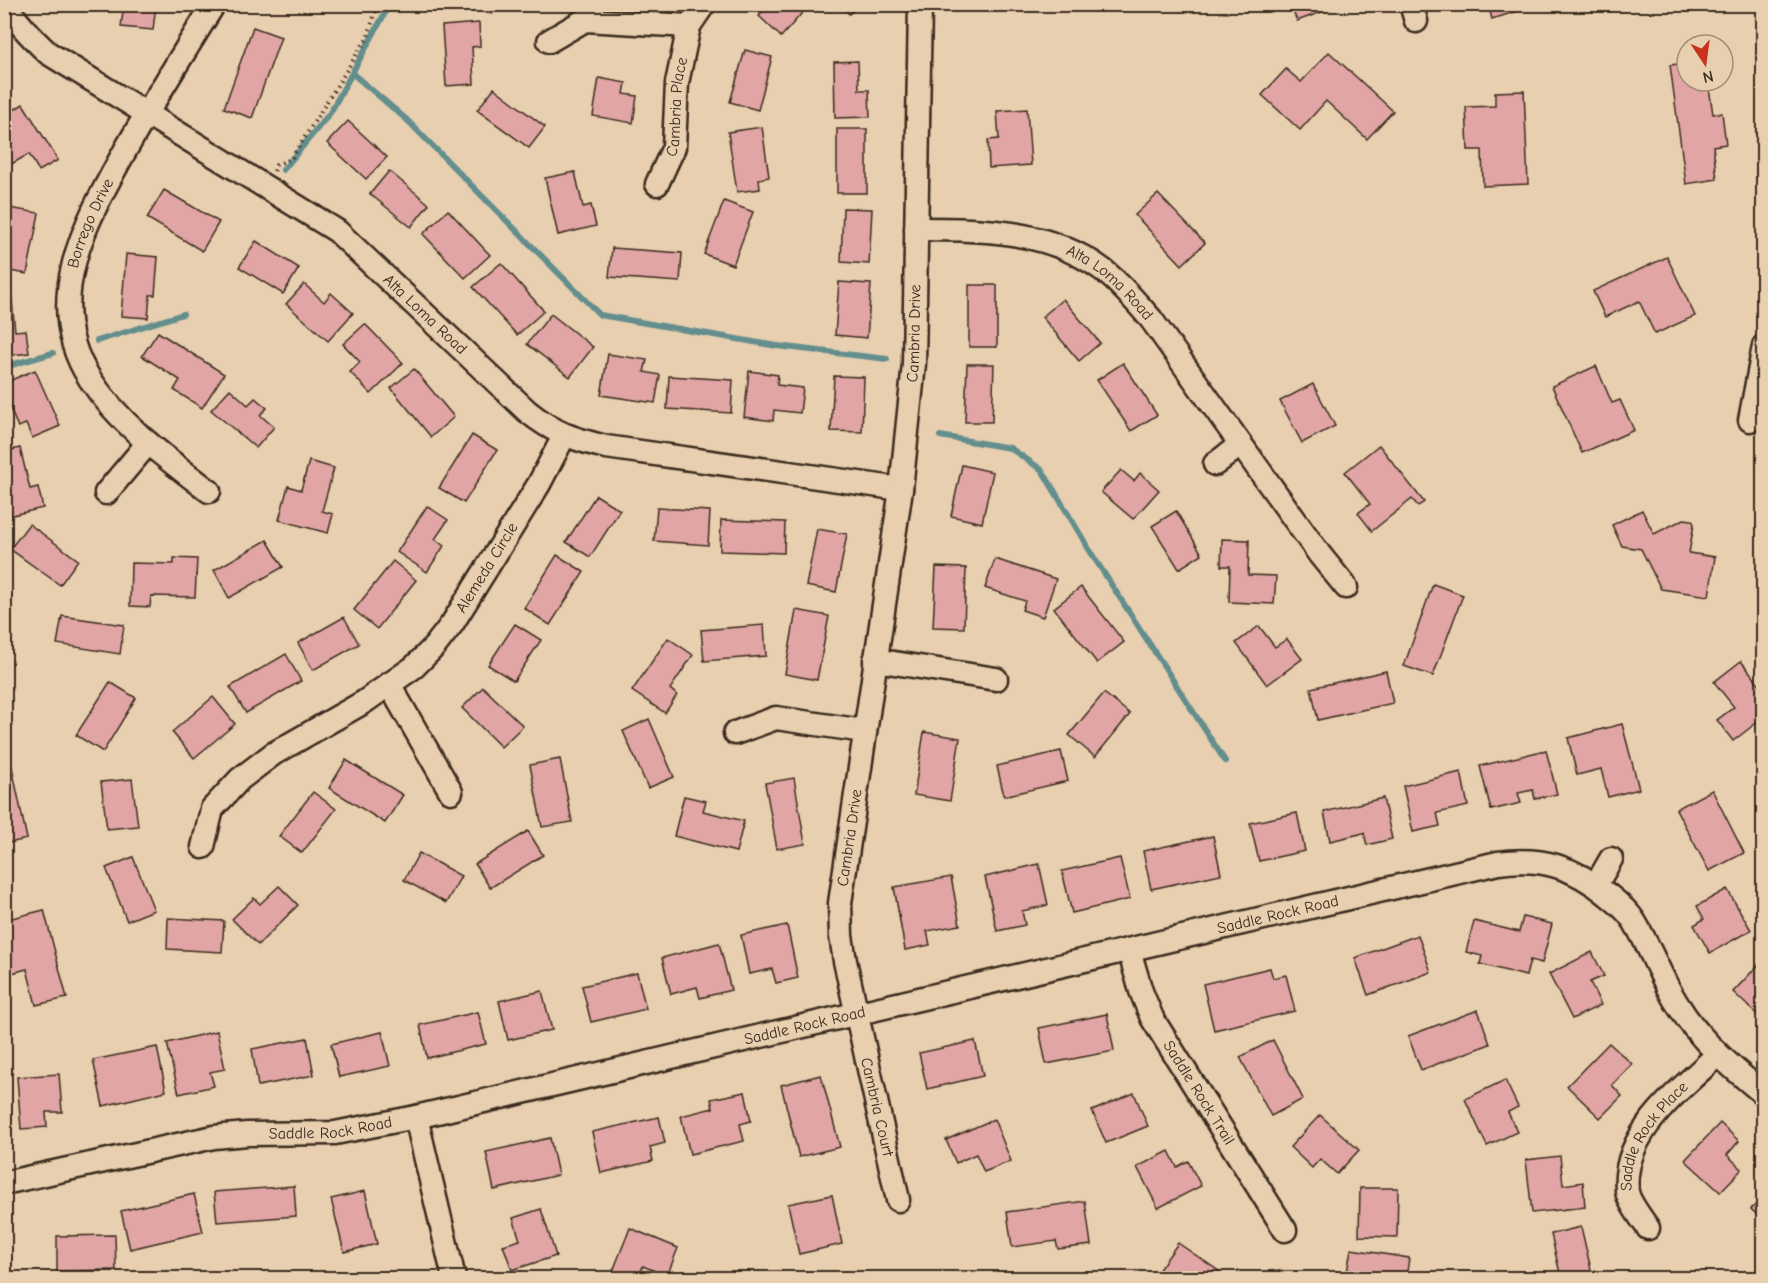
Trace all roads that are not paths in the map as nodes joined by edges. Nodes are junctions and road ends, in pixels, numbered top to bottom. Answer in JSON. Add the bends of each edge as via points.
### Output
{"nodes":[{"id":1,"x":5,"y":4,"type":"edge"},
{"id":2,"x":214,"y":4,"type":"edge"},
{"id":3,"x":704,"y":4,"type":"edge"},
{"id":4,"x":920,"y":4,"type":"edge"},
{"id":5,"x":689,"y":26,"type":"junction"},
{"id":6,"x":549,"y":41,"type":"dead end"},
{"id":7,"x":145,"y":114,"type":"junction"},
{"id":8,"x":657,"y":184,"type":"dead end"},
{"id":9,"x":916,"y":229,"type":"junction"},
{"id":10,"x":1764,"y":346,"type":"edge"},
{"id":11,"x":1750,"y":420,"type":"dead end"},
{"id":12,"x":564,"y":436,"type":"junction"},
{"id":13,"x":148,"y":443,"type":"junction"},
{"id":14,"x":1240,"y":445,"type":"junction"},
{"id":15,"x":1215,"y":464,"type":"dead end"},
{"id":16,"x":901,"y":489,"type":"junction"},
{"id":17,"x":209,"y":491,"type":"dead end"},
{"id":18,"x":106,"y":493,"type":"dead end"},
{"id":19,"x":1346,"y":587,"type":"dead end"},
{"id":20,"x":875,"y":660,"type":"junction"},
{"id":21,"x":996,"y":679,"type":"dead end"},
{"id":22,"x":389,"y":684,"type":"junction"},
{"id":23,"x":864,"y":731,"type":"junction"},
{"id":24,"x":735,"y":733,"type":"dead end"},
{"id":25,"x":451,"y":792,"type":"dead end"},
{"id":26,"x":203,"y":847,"type":"dead end"},
{"id":27,"x":1611,"y":860,"type":"dead end"},
{"id":28,"x":1596,"y":885,"type":"junction"},
{"id":29,"x":1129,"y":950,"type":"junction"},
{"id":30,"x":856,"y":1015,"type":"junction"},
{"id":31,"x":1717,"y":1055,"type":"junction"},
{"id":32,"x":1764,"y":1095,"type":"edge"},
{"id":33,"x":416,"y":1117,"type":"junction"},
{"id":34,"x":4,"y":1184,"type":"edge"},
{"id":35,"x":898,"y":1200,"type":"dead end"},
{"id":36,"x":1648,"y":1228,"type":"dead end"},
{"id":37,"x":1285,"y":1230,"type":"dead end"},
{"id":38,"x":454,"y":1278,"type":"edge"}],
"edges":[{"from":1,"to":7,"type":"street","name":"Alta Loma Road","via":[[48,53]]},
{"from":2,"to":7,"type":"street","name":"Borrego Drive"},
{"from":3,"to":5,"type":"street","name":"Cambria Place"},
{"from":4,"to":9,"type":"street","name":"Cambria Drive"},
{"from":5,"to":6,"type":"street","via":[[585,20]]},
{"from":5,"to":8,"type":"street","name":"Cambria Place","via":[[677,83],[674,147]]},
{"from":7,"to":12,"type":"street","name":"Alta Loma Road","via":[[337,231],[527,411]]},
{"from":7,"to":13,"type":"street","name":"Borrego Drive","via":[[79,242],[68,300],[69,324],[89,378],[113,409]]},
{"from":9,"to":14,"type":"street","name":"Alta Loma Road","via":[[1014,233],[1049,242],[1102,269],[1151,319]]},
{"from":9,"to":16,"type":"street","name":"Cambria Drive","via":[[914,364]]},
{"from":10,"to":11,"type":"street"},
{"from":12,"to":16,"type":"street","name":"Alta Loma Road","via":[[606,447]]},
{"from":12,"to":22,"type":"street","name":"Alemeda Circle","via":[[539,484],[452,624],[414,667]]},
{"from":13,"to":17,"type":"street","name":"Borrego Drive"},
{"from":13,"to":18,"type":"street"},
{"from":14,"to":15,"type":"street"},
{"from":14,"to":19,"type":"street","name":"Alta Loma Road"},
{"from":16,"to":20,"type":"street","name":"Cambria Drive"},
{"from":20,"to":21,"type":"street"},
{"from":20,"to":23,"type":"street","name":"Cambria Drive"},
{"from":22,"to":25,"type":"street"},
{"from":22,"to":26,"type":"street","name":"Alemeda Circle","via":[[273,754],[240,779],[212,809]]},
{"from":23,"to":24,"type":"street","via":[[776,718]]},
{"from":23,"to":30,"type":"street","name":"Cambria Drive","via":[[840,903],[845,961]]},
{"from":27,"to":28,"type":"street"},
{"from":28,"to":29,"type":"street","name":"Saddle Rock Road","via":[[1542,862],[1498,863]]},
{"from":28,"to":31,"type":"street","name":"Saddle Rock Road","via":[[1633,919],[1676,1002]]},
{"from":29,"to":30,"type":"street","name":"Saddle Rock Road"},
{"from":29,"to":37,"type":"street","name":"Saddle Rock Trail","via":[[1152,1018]]},
{"from":30,"to":33,"type":"street","name":"Saddle Rock Road"},
{"from":30,"to":35,"type":"street","name":"Cambria Court"},
{"from":31,"to":32,"type":"street","name":"Saddle Rock Road"},
{"from":31,"to":36,"type":"street","name":"Saddle Rock Place","via":[[1665,1105],[1634,1148],[1627,1193]]},
{"from":33,"to":34,"type":"street","name":"Saddle Rock Road","via":[[335,1133],[214,1137]]},
{"from":33,"to":38,"type":"street"}]}
